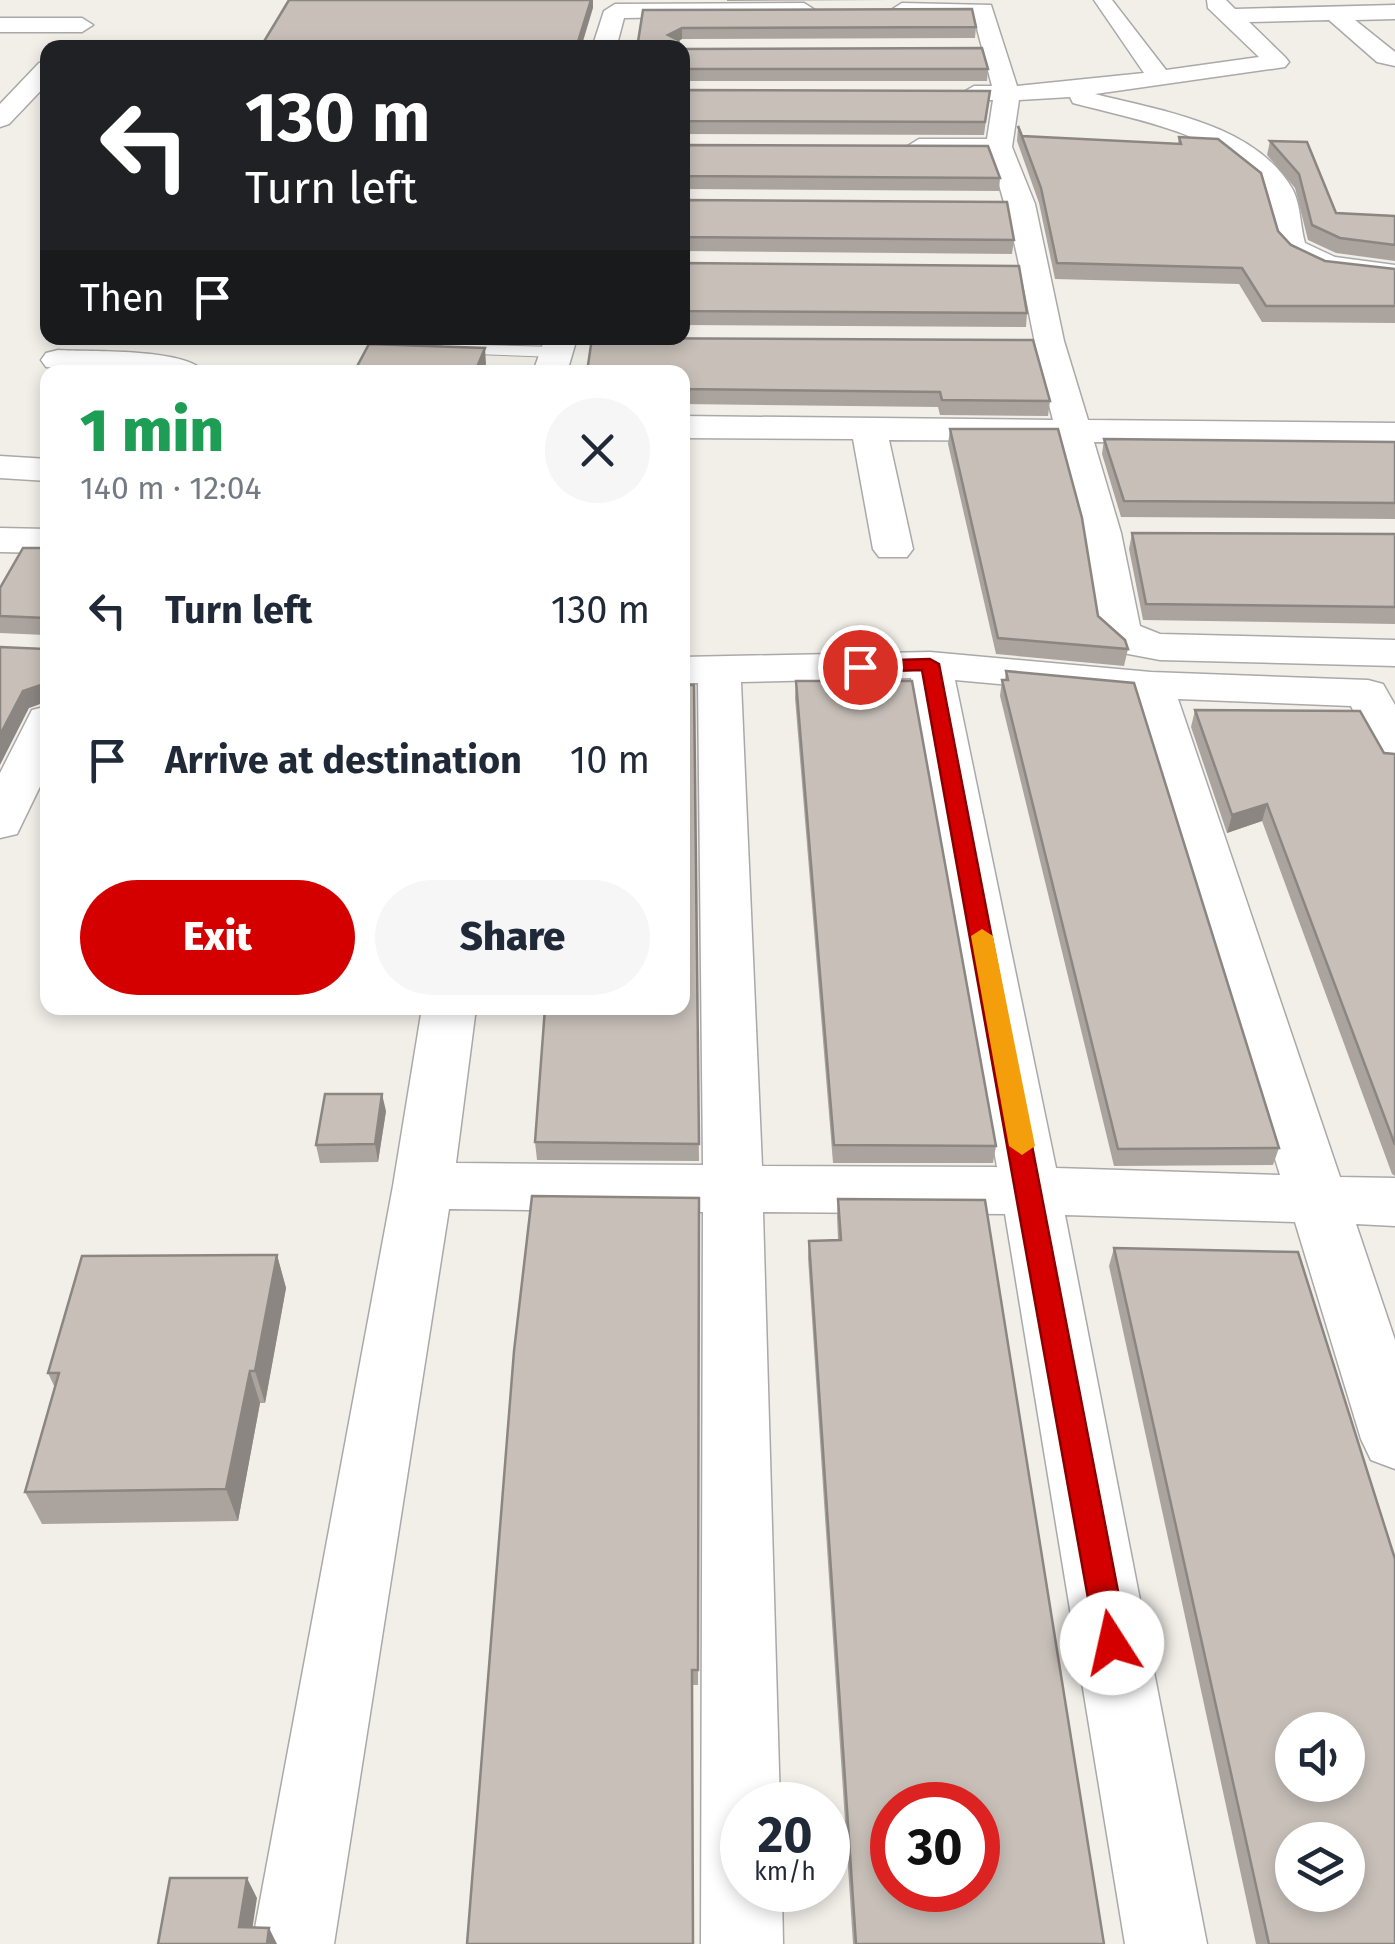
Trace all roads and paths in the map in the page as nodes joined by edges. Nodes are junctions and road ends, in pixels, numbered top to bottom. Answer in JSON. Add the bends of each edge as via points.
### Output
{"nodes":[{"id":1,"x":994,"y":0,"type":"edge"},
{"id":2,"x":1103,"y":3,"type":"dead end"},
{"id":3,"x":613,"y":6,"type":"edge"},
{"id":4,"x":828,"y":10,"type":"edge"},
{"id":5,"x":886,"y":10,"type":"edge"},
{"id":6,"x":1395,"y":12,"type":"edge"},
{"id":7,"x":1335,"y":14,"type":"junction"},
{"id":8,"x":0,"y":25,"type":"edge"},
{"id":9,"x":71,"y":40,"type":"edge"},
{"id":10,"x":606,"y":40,"type":"edge"},
{"id":11,"x":1395,"y":58,"type":"edge"},
{"id":12,"x":16,"y":62,"type":"dead end"},
{"id":13,"x":40,"y":71,"type":"edge"},
{"id":14,"x":40,"y":77,"type":"edge"},
{"id":15,"x":1161,"y":78,"type":"junction"},
{"id":16,"x":1064,"y":91,"type":"junction"},
{"id":17,"x":950,"y":94,"type":"edge"},
{"id":18,"x":1008,"y":94,"type":"junction"},
{"id":19,"x":6,"y":107,"type":"edge"},
{"id":20,"x":900,"y":146,"type":"edge"},
{"id":21,"x":1000,"y":147,"type":"junction"},
{"id":22,"x":981,"y":204,"type":"edge"},
{"id":23,"x":1021,"y":204,"type":"junction"},
{"id":24,"x":994,"y":266,"type":"edge"},
{"id":25,"x":1033,"y":267,"type":"junction"},
{"id":26,"x":1395,"y":274,"type":"edge"},
{"id":27,"x":1008,"y":340,"type":"edge"},
{"id":28,"x":1048,"y":341,"type":"junction"},
{"id":29,"x":449,"y":348,"type":"edge"},
{"id":30,"x":556,"y":354,"type":"edge"},
{"id":31,"x":58,"y":360,"type":"dead end"},
{"id":32,"x":142,"y":365,"type":"edge"},
{"id":33,"x":690,"y":427,"type":"edge"},
{"id":34,"x":869,"y":428,"type":"junction"},
{"id":35,"x":1072,"y":428,"type":"junction"},
{"id":36,"x":1395,"y":434,"type":"edge"},
{"id":37,"x":0,"y":467,"type":"edge"},
{"id":38,"x":40,"y":470,"type":"edge"},
{"id":39,"x":1102,"y":532,"type":"junction"},
{"id":40,"x":1141,"y":533,"type":"edge"},
{"id":41,"x":0,"y":540,"type":"edge"},
{"id":42,"x":40,"y":541,"type":"edge"},
{"id":43,"x":892,"y":549,"type":"dead end"},
{"id":44,"x":1395,"y":653,"type":"edge"},
{"id":45,"x":930,"y":664,"type":"junction"},
{"id":46,"x":701,"y":671,"type":"edge"},
{"id":47,"x":1151,"y":685,"type":"junction"},
{"id":48,"x":40,"y":699,"type":"edge"},
{"id":49,"x":1395,"y":756,"type":"edge"},
{"id":50,"x":0,"y":823,"type":"edge"},
{"id":51,"x":447,"y":1015,"type":"edge"},
{"id":52,"x":424,"y":1186,"type":"junction"},
{"id":53,"x":733,"y":1191,"type":"junction"},
{"id":54,"x":1031,"y":1191,"type":"junction"},
{"id":55,"x":1320,"y":1198,"type":"junction"},
{"id":56,"x":1395,"y":1202,"type":"edge"},
{"id":57,"x":1395,"y":1439,"type":"edge"},
{"id":58,"x":293,"y":1944,"type":"edge"},
{"id":59,"x":742,"y":1944,"type":"edge"},
{"id":60,"x":1166,"y":1944,"type":"edge"}],
"edges":[{"from":1,"to":16,"type":"street","via":[[1030,58]]},
{"from":2,"to":15,"type":"street"},
{"from":3,"to":4,"type":"street"},
{"from":3,"to":10,"type":"street"},
{"from":5,"to":18,"type":"street","via":[[983,10],[982,49]]},
{"from":6,"to":7,"type":"street"},
{"from":7,"to":11,"type":"street","via":[[1384,57]]},
{"from":7,"to":15,"type":"street","via":[[1222,10],[1277,62]]},
{"from":8,"to":9,"type":"street","via":[[88,19]]},
{"from":12,"to":13,"type":"street"},
{"from":14,"to":19,"type":"street"},
{"from":15,"to":16,"type":"street"},
{"from":16,"to":18,"type":"street"},
{"from":16,"to":26,"type":"street","via":[[1223,145],[1276,187],[1294,248],[1328,265]]},
{"from":17,"to":18,"type":"street"},
{"from":18,"to":21,"type":"street"},
{"from":20,"to":21,"type":"street"},
{"from":21,"to":23,"type":"street"},
{"from":22,"to":23,"type":"street"},
{"from":23,"to":25,"type":"street"},
{"from":24,"to":25,"type":"street"},
{"from":25,"to":28,"type":"street"},
{"from":27,"to":28,"type":"street"},
{"from":28,"to":35,"type":"street"},
{"from":29,"to":30,"type":"lane"},
{"from":31,"to":32,"type":"street"},
{"from":33,"to":34,"type":"street"},
{"from":34,"to":35,"type":"street"},
{"from":34,"to":43,"type":"street"},
{"from":35,"to":36,"type":"street"},
{"from":35,"to":39,"type":"street"},
{"from":37,"to":38,"type":"street"},
{"from":39,"to":40,"type":"street"},
{"from":39,"to":44,"type":"street","via":[[1125,639],[1160,647]]},
{"from":41,"to":42,"type":"street"},
{"from":45,"to":46,"type":"street"},
{"from":45,"to":47,"type":"street"},
{"from":45,"to":54,"type":"street"},
{"from":46,"to":53,"type":"street"},
{"from":47,"to":49,"type":"street","via":[[1368,693]]},
{"from":47,"to":55,"type":"street"},
{"from":48,"to":50,"type":"street"},
{"from":51,"to":52,"type":"street"},
{"from":52,"to":53,"type":"street"},
{"from":52,"to":58,"type":"street"},
{"from":53,"to":54,"type":"street"},
{"from":53,"to":59,"type":"street"},
{"from":54,"to":55,"type":"street"},
{"from":54,"to":60,"type":"street"},
{"from":55,"to":56,"type":"street"},
{"from":55,"to":57,"type":"street"}]}
